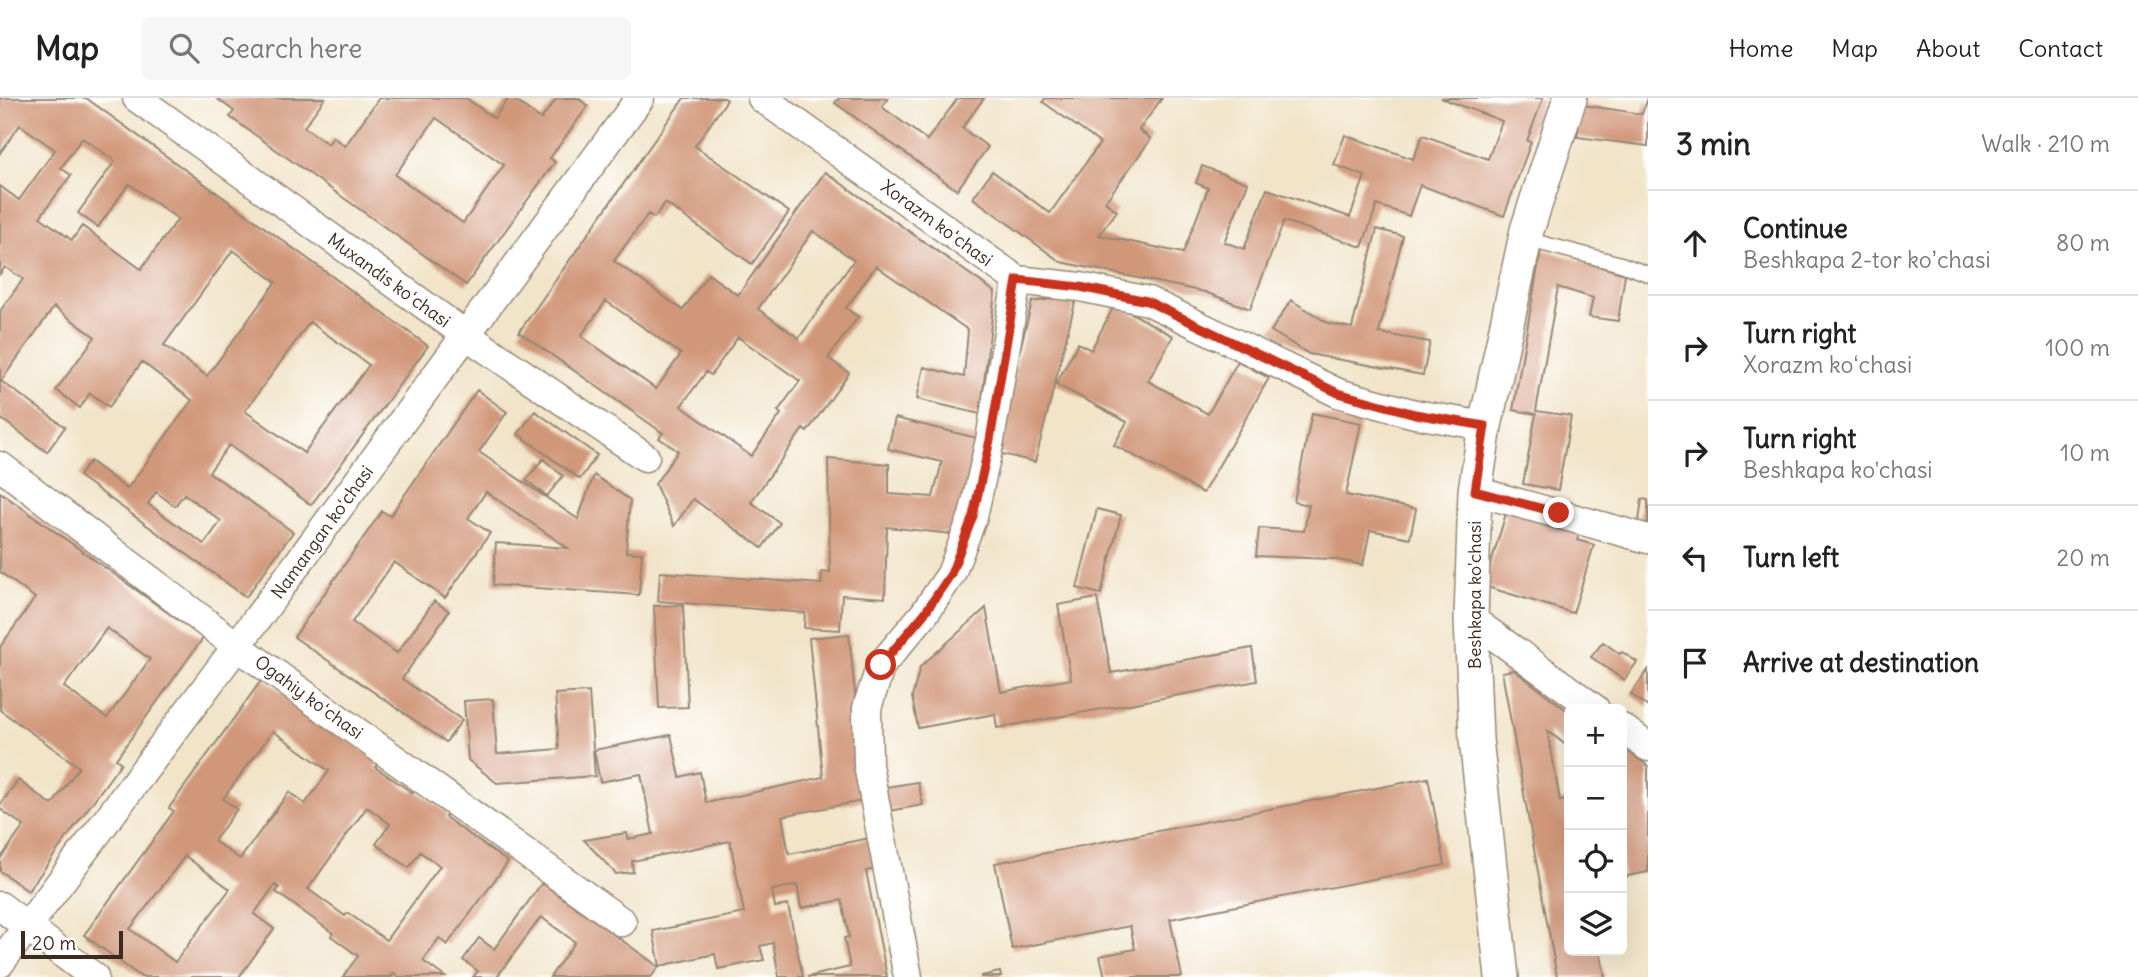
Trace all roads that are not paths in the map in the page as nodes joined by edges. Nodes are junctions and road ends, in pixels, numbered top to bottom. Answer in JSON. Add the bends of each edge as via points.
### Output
{"nodes":[{"id":1,"x":138,"y":98,"type":"edge"},
{"id":2,"x":640,"y":98,"type":"edge"},
{"id":3,"x":762,"y":98,"type":"edge"},
{"id":4,"x":1570,"y":98,"type":"edge"},
{"id":5,"x":1525,"y":239,"type":"junction"},
{"id":6,"x":1648,"y":274,"type":"edge"},
{"id":7,"x":1017,"y":280,"type":"junction"},
{"id":8,"x":466,"y":335,"type":"junction"},
{"id":9,"x":1485,"y":426,"type":"junction"},
{"id":10,"x":645,"y":457,"type":"dead end"},
{"id":11,"x":0,"y":466,"type":"edge"},
{"id":12,"x":1475,"y":491,"type":"junction"},
{"id":13,"x":1648,"y":539,"type":"edge"},
{"id":14,"x":1471,"y":619,"type":"junction"},
{"id":15,"x":237,"y":646,"type":"junction"},
{"id":16,"x":1588,"y":704,"type":"edge"},
{"id":17,"x":1627,"y":732,"type":"edge"},
{"id":18,"x":1648,"y":747,"type":"edge"},
{"id":19,"x":0,"y":906,"type":"edge"},
{"id":20,"x":622,"y":922,"type":"dead end"},
{"id":21,"x":29,"y":927,"type":"junction"},
{"id":22,"x":0,"y":963,"type":"edge"},
{"id":23,"x":94,"y":977,"type":"edge"},
{"id":24,"x":908,"y":977,"type":"edge"},
{"id":25,"x":1503,"y":977,"type":"edge"}],
"edges":[{"from":1,"to":8,"type":"street","name":"Muxandis koʻchasi"},
{"from":2,"to":8,"type":"street","name":"Namangan koʻchasi"},
{"from":3,"to":7,"type":"street","name":"Xorazm koʻchasi"},
{"from":4,"to":5,"type":"street","name":"Beshkapa ko'chasi"},
{"from":5,"to":6,"type":"lane"},
{"from":5,"to":9,"type":"street","name":"Beshkapa ko'chasi"},
{"from":7,"to":9,"type":"street","name":"Xorazm koʻchasi","via":[[1147,301],[1338,393],[1415,414]]},
{"from":7,"to":24,"type":"street","via":[[973,516],[951,574],[881,665],[867,708],[867,765]]},
{"from":8,"to":10,"type":"street","name":"Muxandis koʻchasi"},
{"from":8,"to":15,"type":"street","name":"Namangan koʻchasi"},
{"from":9,"to":12,"type":"street","name":"Beshkapa ko'chasi"},
{"from":11,"to":15,"type":"street","name":"Ogahiy koʻchasi"},
{"from":12,"to":13,"type":"street"},
{"from":12,"to":14,"type":"street","name":"Beshkapa ko'chasi"},
{"from":14,"to":16,"type":"street"},
{"from":14,"to":25,"type":"street","name":"Beshkapa ko'chasi","via":[[1476,739]]},
{"from":15,"to":20,"type":"street","name":"Ogahiy koʻchasi"},
{"from":15,"to":21,"type":"street","name":"Namangan koʻchasi"},
{"from":17,"to":18,"type":"street"},
{"from":19,"to":21,"type":"street"},
{"from":21,"to":22,"type":"street","name":"Namangan koʻchasi"},
{"from":21,"to":23,"type":"street"}]}
